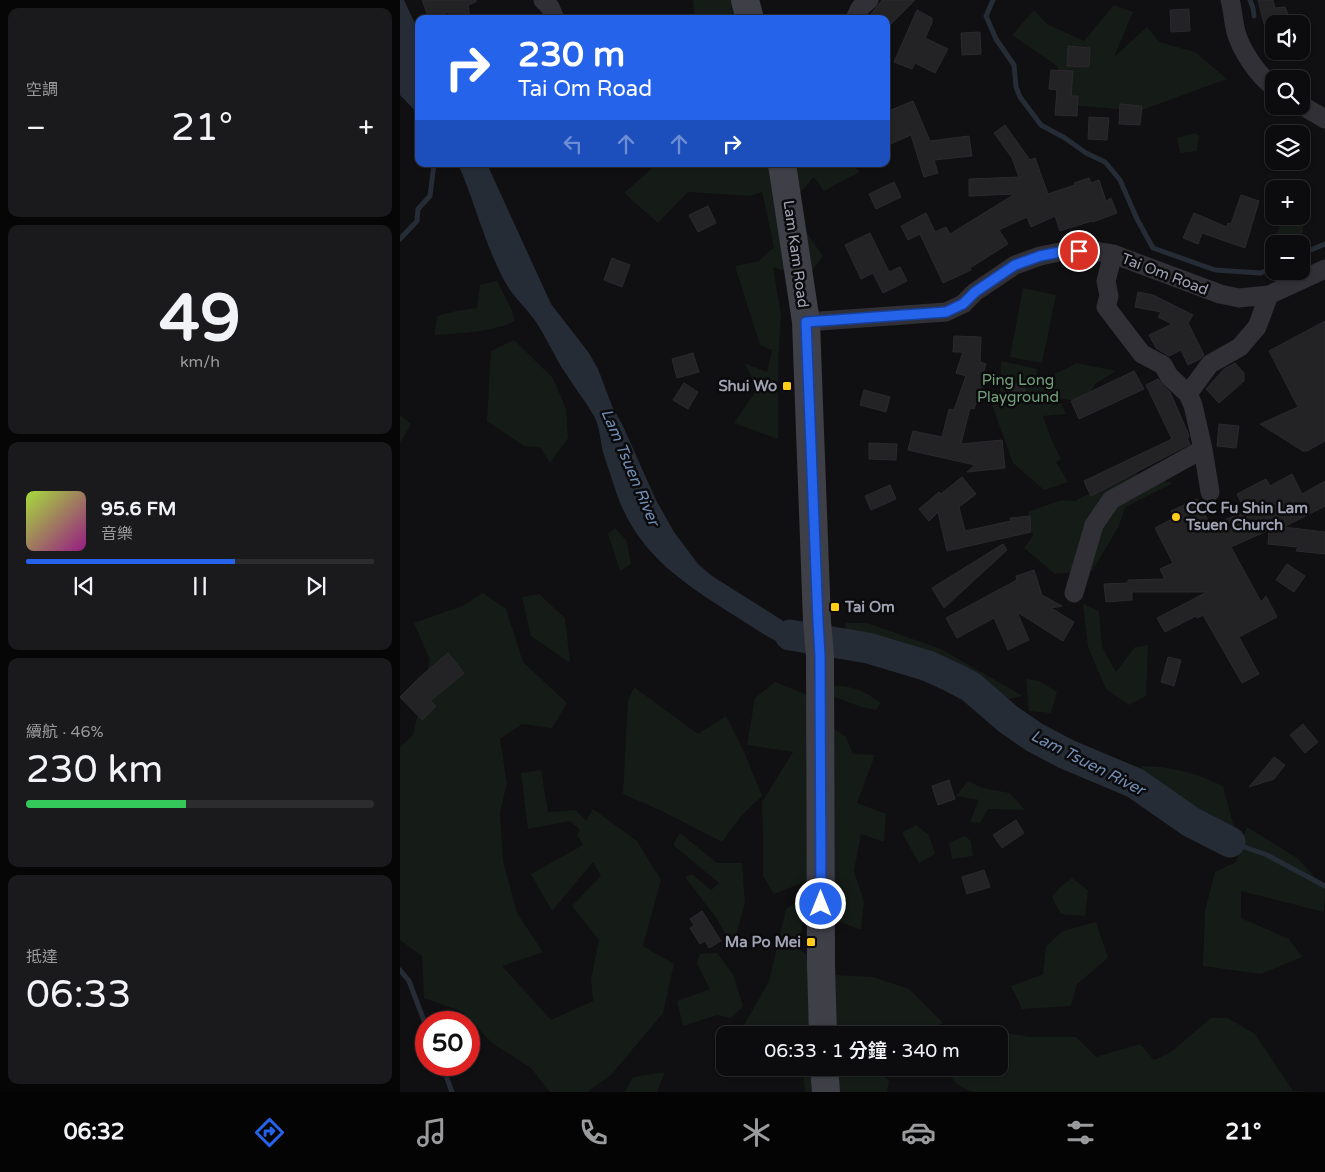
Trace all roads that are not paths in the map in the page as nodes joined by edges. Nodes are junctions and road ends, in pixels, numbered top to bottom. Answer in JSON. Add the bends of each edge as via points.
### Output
{"nodes":[{"id":1,"x":543,"y":0,"type":"edge"},
{"id":2,"x":745,"y":0,"type":"edge"},
{"id":3,"x":869,"y":0,"type":"edge"},
{"id":4,"x":1230,"y":0,"type":"edge"},
{"id":5,"x":553,"y":15,"type":"edge"},
{"id":6,"x":749,"y":15,"type":"edge"},
{"id":7,"x":857,"y":15,"type":"edge"},
{"id":8,"x":1265,"y":77,"type":"edge"},
{"id":9,"x":1310,"y":111,"type":"edge"},
{"id":10,"x":1325,"y":119,"type":"edge"},
{"id":11,"x":782,"y":167,"type":"edge"},
{"id":12,"x":1113,"y":254,"type":"junction"},
{"id":13,"x":1324,"y":273,"type":"edge"},
{"id":14,"x":1269,"y":295,"type":"junction"},
{"id":15,"x":806,"y":322,"type":"junction"},
{"id":16,"x":1188,"y":394,"type":"junction"},
{"id":17,"x":1203,"y":449,"type":"junction"},
{"id":18,"x":1210,"y":492,"type":"dead end"},
{"id":19,"x":1074,"y":593,"type":"dead end"},
{"id":20,"x":823,"y":1026,"type":"edge"},
{"id":21,"x":825,"y":1076,"type":"edge"},
{"id":22,"x":826,"y":1092,"type":"edge"}],
"edges":[{"from":1,"to":5,"type":"street"},
{"from":2,"to":6,"type":"main road"},
{"from":3,"to":7,"type":"street"},
{"from":4,"to":8,"type":"street","via":[[1236,32],[1245,53]]},
{"from":9,"to":10,"type":"street"},
{"from":11,"to":15,"type":"main road","name":"Lam Kam Road"},
{"from":12,"to":14,"type":"street","name":"Tai Om Road","via":[[1220,294],[1239,298]]},
{"from":12,"to":15,"type":"street","name":"Tai Om Road","via":[[1065,251],[1040,256],[1015,265],[963,304],[946,312]]},
{"from":12,"to":16,"type":"street","via":[[1106,281],[1109,296],[1106,307],[1142,354],[1163,366]]},
{"from":13,"to":14,"type":"street","name":"Tai Om Road"},
{"from":14,"to":16,"type":"street","via":[[1257,326],[1240,347],[1210,364]]},
{"from":15,"to":20,"type":"main road","name":"Lam Kam Road","via":[[820,656]]},
{"from":16,"to":17,"type":"street"},
{"from":17,"to":18,"type":"street"},
{"from":17,"to":19,"type":"street","via":[[1111,500],[1094,525]]},
{"from":21,"to":22,"type":"main road"}]}
